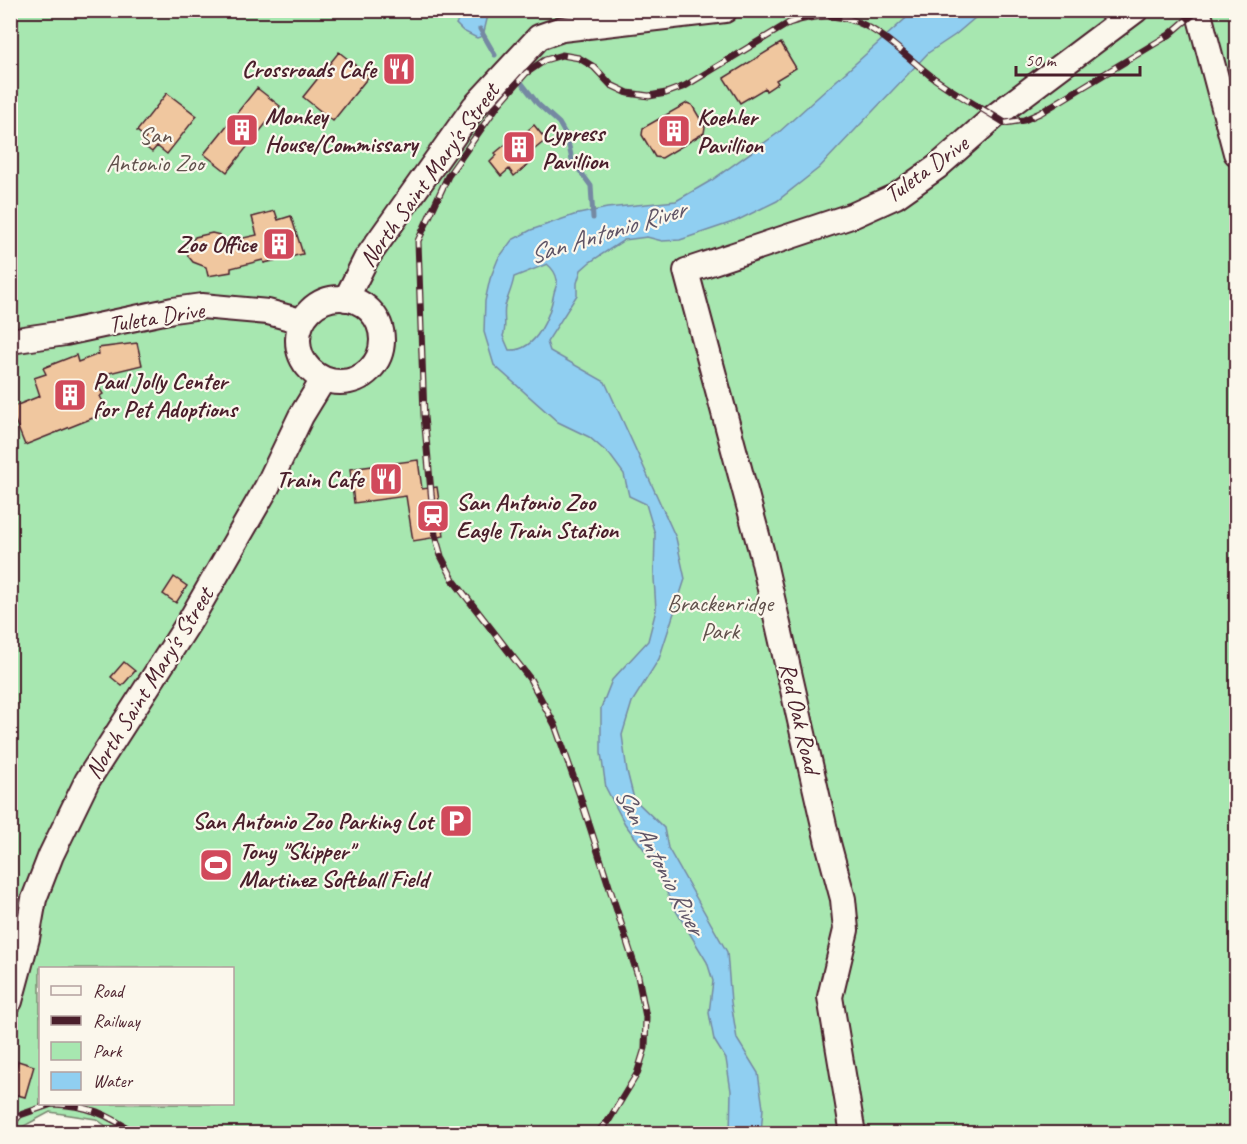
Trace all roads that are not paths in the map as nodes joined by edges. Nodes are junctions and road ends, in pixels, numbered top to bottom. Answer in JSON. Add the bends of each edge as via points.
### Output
{"nodes":[{"id":1,"x":725,"y":10,"type":"edge"},
{"id":2,"x":1136,"y":10,"type":"edge"},
{"id":3,"x":1198,"y":10,"type":"edge"},
{"id":4,"x":1236,"y":153,"type":"edge"},
{"id":5,"x":686,"y":271,"type":"joint"},
{"id":6,"x":346,"y":299,"type":"junction"},
{"id":7,"x":302,"y":321,"type":"junction"},
{"id":8,"x":10,"y":341,"type":"edge"},
{"id":9,"x":323,"y":380,"type":"junction"},
{"id":10,"x":10,"y":1001,"type":"edge"},
{"id":11,"x":853,"y":1134,"type":"edge"}],
"edges":[{"from":1,"to":6,"type":"street","name":"North Saint Mary's Street","via":[[562,29],[539,37],[474,107],[366,259]]},
{"from":2,"to":5,"type":"street","name":"Tuleta Drive","via":[[896,196],[854,215]]},
{"from":3,"to":4,"type":"street"},
{"from":5,"to":11,"type":"street","name":"Red Oak Road","via":[[767,572],[843,899],[846,930],[830,997]]},
{"from":6,"to":7,"type":"street","via":[[323,301]]},
{"from":6,"to":9,"type":"street","via":[[363,305],[378,322],[380,355],[367,373],[357,379]]},
{"from":7,"to":8,"type":"street","name":"Tuleta Drive","via":[[268,312],[202,306]]},
{"from":7,"to":9,"type":"street","via":[[297,335],[302,362]]},
{"from":9,"to":10,"type":"street","name":"North Saint Mary's Street","via":[[191,619],[87,781],[34,899]]}]}
